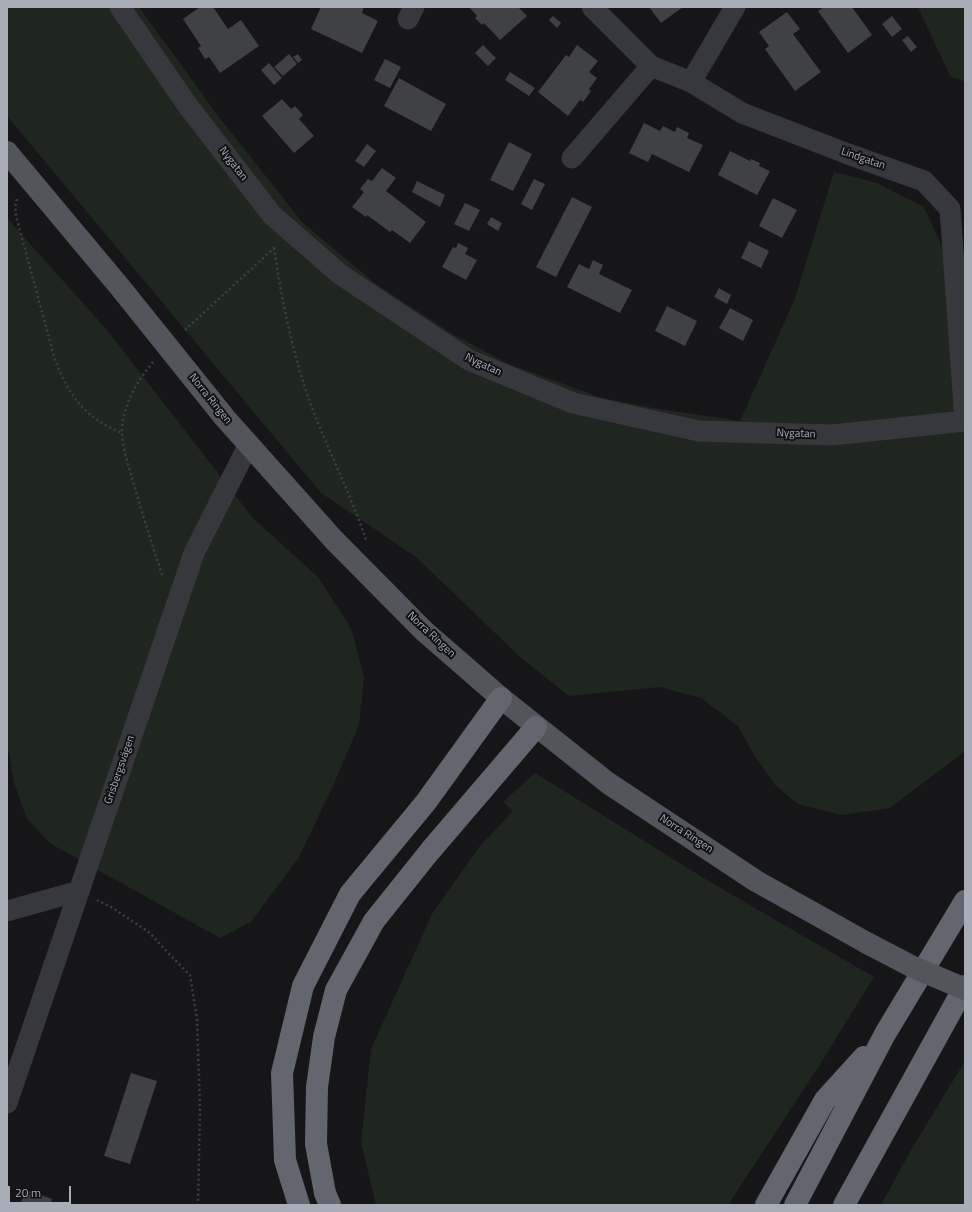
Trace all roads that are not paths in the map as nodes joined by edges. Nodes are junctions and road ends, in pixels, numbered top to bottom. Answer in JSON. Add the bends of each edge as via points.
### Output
{"nodes":[{"id":1,"x":120,"y":7,"type":"edge"},
{"id":2,"x":592,"y":7,"type":"edge"},
{"id":3,"x":735,"y":7,"type":"edge"},
{"id":4,"x":651,"y":66,"type":"junction"},
{"id":5,"x":691,"y":82,"type":"junction"},
{"id":6,"x":7,"y":152,"type":"edge"},
{"id":7,"x":572,"y":158,"type":"dead end"},
{"id":8,"x":965,"y":421,"type":"edge"},
{"id":9,"x":249,"y":444,"type":"junction"},
{"id":10,"x":501,"y":698,"type":"junction"},
{"id":11,"x":536,"y":727,"type":"junction"},
{"id":12,"x":79,"y":892,"type":"junction"},
{"id":13,"x":965,"y":901,"type":"edge"},
{"id":14,"x":7,"y":911,"type":"edge"},
{"id":15,"x":965,"y":987,"type":"edge"},
{"id":16,"x":884,"y":1034,"type":"junction"},
{"id":17,"x":7,"y":1103,"type":"edge"},
{"id":18,"x":299,"y":1205,"type":"edge"},
{"id":19,"x":330,"y":1205,"type":"edge"},
{"id":20,"x":766,"y":1205,"type":"edge"},
{"id":21,"x":795,"y":1205,"type":"edge"},
{"id":22,"x":844,"y":1205,"type":"edge"}],
"edges":[{"from":1,"to":8,"type":"street","name":"Nygatan","via":[[193,112],[272,215],[341,275],[469,360],[573,403],[699,431],[832,435]]},
{"from":2,"to":4,"type":"street","name":"Lindgatan"},
{"from":3,"to":5,"type":"street"},
{"from":4,"to":5,"type":"street","name":"Lindgatan"},
{"from":4,"to":7,"type":"street"},
{"from":5,"to":8,"type":"street","name":"Lindgatan","via":[[742,113],[924,181],[950,209]]},
{"from":6,"to":9,"type":"main road","name":"Norra Ringen"},
{"from":9,"to":10,"type":"main road","name":"Norra Ringen","via":[[334,540],[424,631]]},
{"from":9,"to":12,"type":"street","name":"Grisbergsvägen","via":[[194,553]]},
{"from":10,"to":11,"type":"main road","name":"Norra Ringen"},
{"from":10,"to":18,"type":"highway","via":[[426,802],[350,894],[303,986],[282,1073],[285,1160]]},
{"from":11,"to":15,"type":"main road","name":"Norra Ringen","bridge":true,"via":[[608,783],[756,881],[913,967]]},
{"from":11,"to":19,"type":"highway","via":[[374,921],[336,990],[324,1037],[317,1087],[316,1144],[325,1193]]},
{"from":12,"to":14,"type":"street"},
{"from":12,"to":17,"type":"street","name":"Grisbergsvägen"},
{"from":13,"to":16,"type":"highway"},
{"from":15,"to":22,"type":"highway"},
{"from":16,"to":20,"type":"highway","via":[[825,1100]]},
{"from":16,"to":21,"type":"highway"}]}
